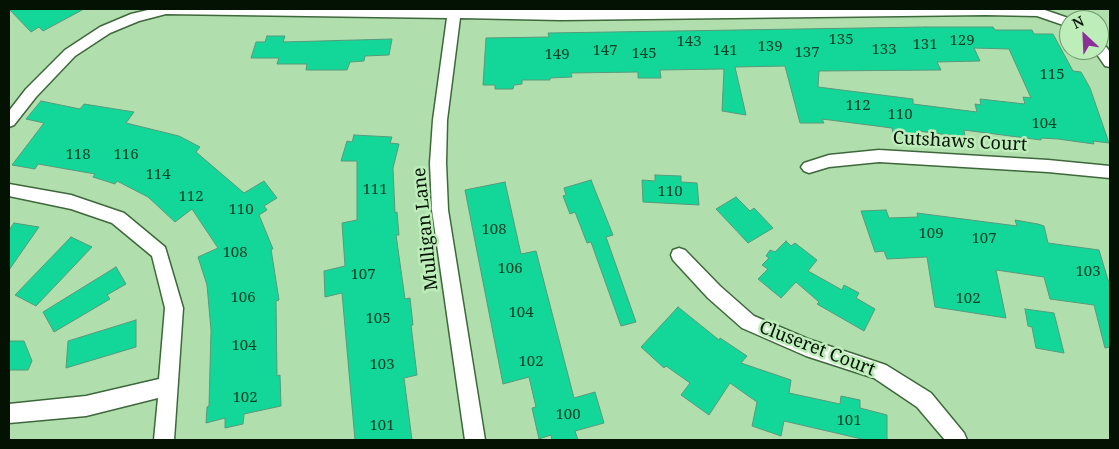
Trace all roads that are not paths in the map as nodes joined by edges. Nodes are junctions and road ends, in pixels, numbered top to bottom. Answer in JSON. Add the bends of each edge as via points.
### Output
{"nodes":[{"id":1,"x":454,"y":14,"type":"junction"},
{"id":2,"x":1059,"y":19,"type":"edge"},
{"id":3,"x":9,"y":121,"type":"edge"},
{"id":4,"x":809,"y":167,"type":"dead end"},
{"id":5,"x":1110,"y":172,"type":"edge"},
{"id":6,"x":9,"y":190,"type":"edge"},
{"id":7,"x":679,"y":255,"type":"dead end"},
{"id":8,"x":168,"y":386,"type":"junction"},
{"id":9,"x":9,"y":414,"type":"edge"},
{"id":10,"x":164,"y":440,"type":"edge"},
{"id":11,"x":475,"y":440,"type":"edge"},
{"id":12,"x":957,"y":440,"type":"edge"}],
"edges":[{"from":1,"to":2,"type":"street","via":[[561,16],[986,11],[1038,12]]},
{"from":1,"to":3,"type":"street","via":[[175,10],[136,17],[104,30],[70,54],[31,93]]},
{"from":1,"to":11,"type":"street","name":"Mulligan Lane","via":[[440,120],[440,210]]},
{"from":4,"to":5,"type":"street","name":"Cutshaws Court","via":[[829,161],[880,156]]},
{"from":6,"to":8,"type":"street","via":[[71,202],[118,218],[159,252],[174,308]]},
{"from":7,"to":12,"type":"street","name":"Cluseret Court","via":[[748,322],[806,347],[879,371],[924,400]]},
{"from":8,"to":9,"type":"street","via":[[86,406]]},
{"from":8,"to":10,"type":"street"}]}
